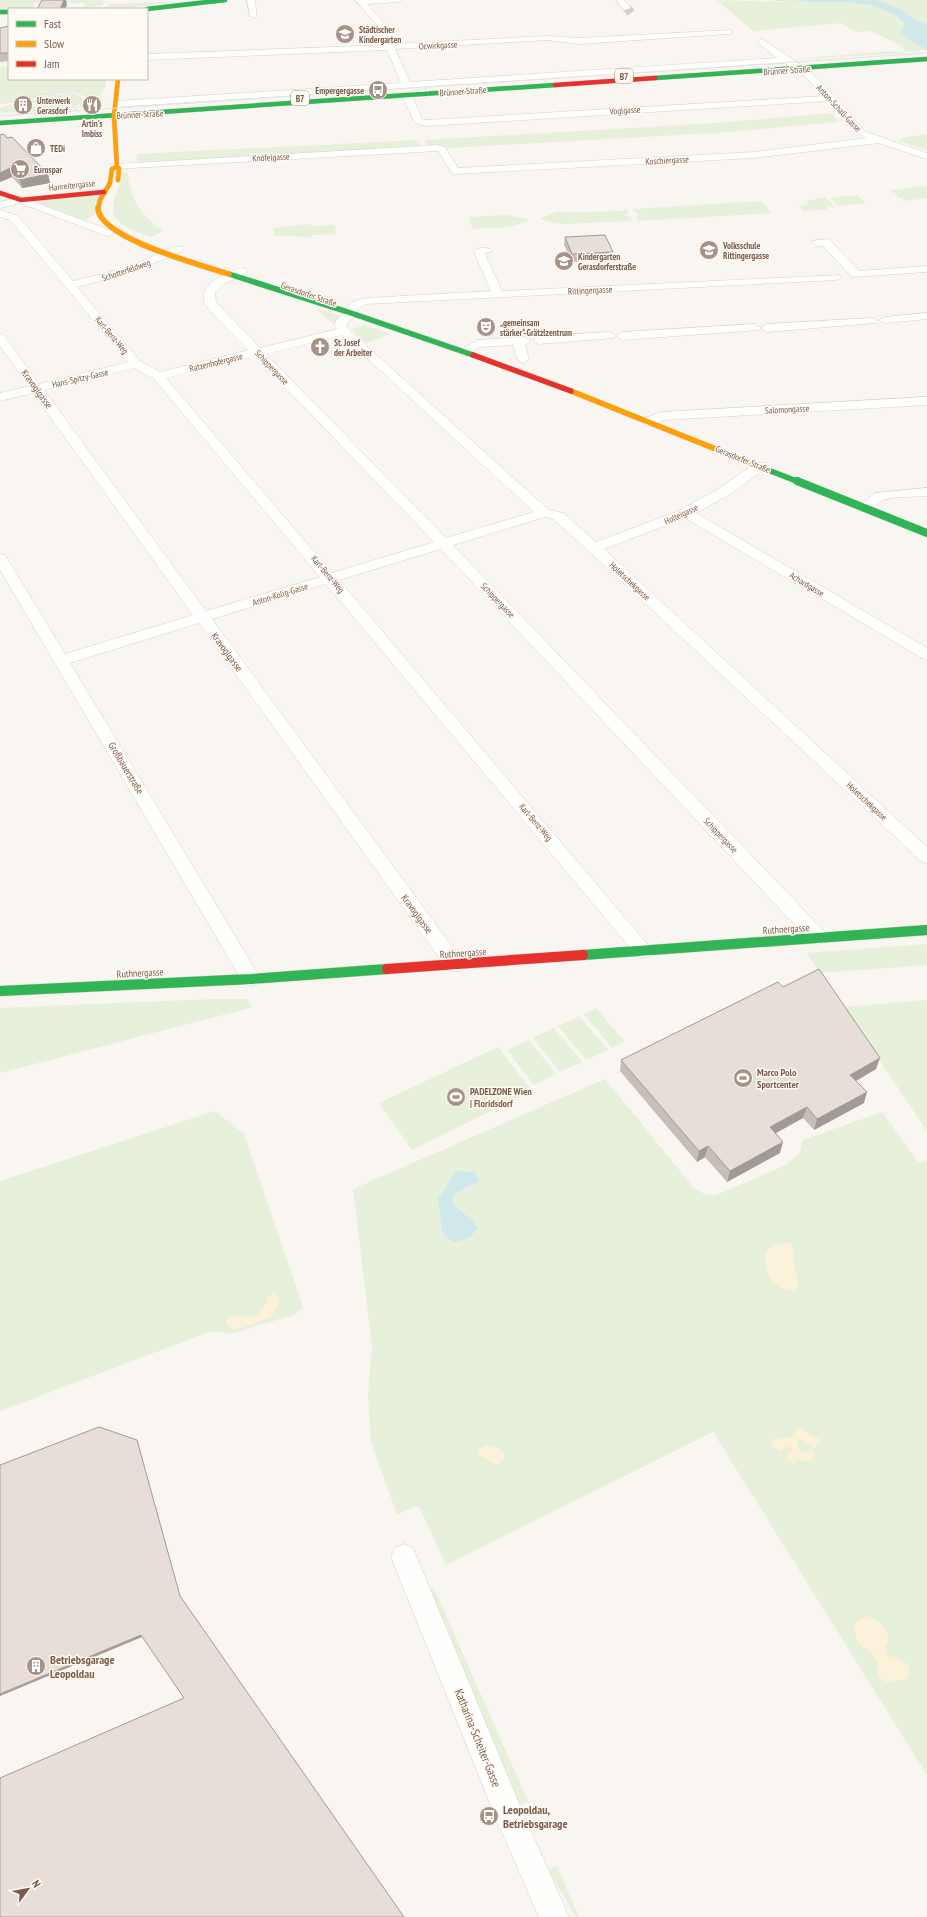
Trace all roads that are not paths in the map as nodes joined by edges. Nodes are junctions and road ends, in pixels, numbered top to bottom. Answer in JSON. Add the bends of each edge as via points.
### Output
{"nodes":[{"id":1,"x":225,"y":0,"type":"edge"},
{"id":2,"x":251,"y":0,"type":"edge"},
{"id":3,"x":398,"y":0,"type":"edge"},
{"id":4,"x":620,"y":0,"type":"tunnel mouth"},
{"id":5,"x":360,"y":1,"type":"edge"},
{"id":6,"x":148,"y":9,"type":"edge"},
{"id":7,"x":630,"y":12,"type":"tunnel mouth"},
{"id":8,"x":254,"y":16,"type":"dead end"},
{"id":9,"x":645,"y":28,"type":"tunnel mouth"},
{"id":10,"x":728,"y":32,"type":"dead end"},
{"id":11,"x":652,"y":36,"type":"junction"},
{"id":12,"x":762,"y":42,"type":"dead end"},
{"id":13,"x":390,"y":47,"type":"junction"},
{"id":14,"x":148,"y":57,"type":"edge"},
{"id":15,"x":925,"y":58,"type":"edge"},
{"id":16,"x":784,"y":60,"type":"junction"},
{"id":17,"x":798,"y":67,"type":"junction"},
{"id":18,"x":118,"y":80,"type":"edge"},
{"id":19,"x":406,"y":84,"type":"junction"},
{"id":20,"x":426,"y":90,"type":"junction"},
{"id":21,"x":409,"y":95,"type":"junction"},
{"id":22,"x":830,"y":98,"type":"junction"},
{"id":23,"x":115,"y":110,"type":"junction"},
{"id":24,"x":0,"y":119,"type":"edge"},
{"id":25,"x":0,"y":123,"type":"edge"},
{"id":26,"x":878,"y":140,"type":"junction"},
{"id":27,"x":426,"y":149,"type":"joint"},
{"id":28,"x":927,"y":156,"type":"edge"},
{"id":29,"x":116,"y":167,"type":"junction"},
{"id":30,"x":104,"y":192,"type":"junction"},
{"id":31,"x":0,"y":193,"type":"edge"},
{"id":32,"x":115,"y":193,"type":"dead end"},
{"id":33,"x":21,"y":200,"type":"junction"},
{"id":34,"x":0,"y":205,"type":"edge"},
{"id":35,"x":0,"y":212,"type":"edge"},
{"id":36,"x":99,"y":217,"type":"junction"},
{"id":37,"x":78,"y":223,"type":"junction"},
{"id":38,"x":108,"y":233,"type":"dead end"},
{"id":39,"x":817,"y":243,"type":"dead end"},
{"id":40,"x":174,"y":251,"type":"junction"},
{"id":41,"x":487,"y":251,"type":"dead end"},
{"id":42,"x":927,"y":269,"type":"edge"},
{"id":43,"x":238,"y":273,"type":"junction"},
{"id":44,"x":836,"y":277,"type":"dead end"},
{"id":45,"x":71,"y":285,"type":"junction"},
{"id":46,"x":498,"y":295,"type":"junction"},
{"id":47,"x":351,"y":311,"type":"junction"},
{"id":48,"x":927,"y":316,"type":"edge"},
{"id":49,"x":885,"y":320,"type":"dead end"},
{"id":50,"x":872,"y":321,"type":"dead end"},
{"id":51,"x":755,"y":328,"type":"dead end"},
{"id":52,"x":767,"y":328,"type":"dead end"},
{"id":53,"x":344,"y":331,"type":"junction"},
{"id":54,"x":0,"y":338,"type":"edge"},
{"id":55,"x":539,"y":340,"type":"dead end"},
{"id":56,"x":467,"y":350,"type":"junction"},
{"id":57,"x":257,"y":352,"type":"junction"},
{"id":58,"x":523,"y":359,"type":"dead end"},
{"id":59,"x":136,"y":364,"type":"junction"},
{"id":60,"x":158,"y":376,"type":"junction"},
{"id":61,"x":36,"y":388,"type":"junction"},
{"id":62,"x":0,"y":397,"type":"edge"},
{"id":63,"x":927,"y":401,"type":"edge"},
{"id":64,"x":647,"y":422,"type":"junction"},
{"id":65,"x":760,"y":466,"type":"junction"},
{"id":66,"x":927,"y":492,"type":"edge"},
{"id":67,"x":862,"y":508,"type":"junction"},
{"id":68,"x":686,"y":513,"type":"junction"},
{"id":69,"x":544,"y":514,"type":"junction"},
{"id":70,"x":927,"y":533,"type":"edge"},
{"id":71,"x":444,"y":544,"type":"junction"},
{"id":72,"x":594,"y":548,"type":"junction"},
{"id":73,"x":0,"y":558,"type":"edge"},
{"id":74,"x":331,"y":578,"type":"junction"},
{"id":75,"x":202,"y":617,"type":"junction"},
{"id":76,"x":927,"y":655,"type":"edge"},
{"id":77,"x":62,"y":660,"type":"junction"},
{"id":78,"x":927,"y":857,"type":"edge"},
{"id":79,"x":927,"y":930,"type":"edge"},
{"id":80,"x":818,"y":937,"type":"junction"},
{"id":81,"x":644,"y":951,"type":"junction"},
{"id":82,"x":455,"y":965,"type":"junction"},
{"id":83,"x":251,"y":979,"type":"junction"},
{"id":84,"x":0,"y":991,"type":"edge"},
{"id":85,"x":404,"y":1557,"type":"dead end"},
{"id":86,"x":554,"y":1917,"type":"edge"}],
"edges":[{"from":1,"to":6,"type":"main road"},
{"from":2,"to":8,"type":"street"},
{"from":3,"to":5,"type":"street"},
{"from":4,"to":7,"type":"street"},
{"from":5,"to":13,"type":"street","via":[[386,30]]},
{"from":9,"to":11,"type":"street"},
{"from":10,"to":11,"type":"street","name":"Ocwirkgasse"},
{"from":11,"to":13,"type":"street","name":"Ocwirkgasse","via":[[579,41],[548,38]]},
{"from":12,"to":16,"type":"street"},
{"from":13,"to":14,"type":"street","name":"Ocwirkgasse"},
{"from":13,"to":19,"type":"street"},
{"from":15,"to":17,"type":"main road","name":"Brünner Straße","number":"B7"},
{"from":16,"to":17,"type":"street"},
{"from":16,"to":19,"type":"street","name":"Brünner Straße"},
{"from":17,"to":20,"type":"main road","name":"Brünner Straße","number":"B7"},
{"from":17,"to":21,"type":"main road","name":"Brünner Straße","number":"B7"},
{"from":17,"to":22,"type":"street","name":"Anton-Schall-Gasse"},
{"from":18,"to":23,"type":"main road","name":"Hanreitergasse"},
{"from":19,"to":23,"type":"street","name":"Brünner Straße"},
{"from":20,"to":21,"type":"street"},
{"from":20,"to":23,"type":"main road","name":"Brünner Straße","number":"B7"},
{"from":21,"to":22,"type":"street","name":"Voglgasse","via":[[418,121],[421,122]]},
{"from":21,"to":23,"type":"main road","name":"Brünner Straße","number":"B7"},
{"from":22,"to":26,"type":"street","name":"Anton-Schall-Gasse","via":[[845,112],[855,128]]},
{"from":23,"to":24,"type":"main road","name":"Brünner Straße","number":"B7"},
{"from":23,"to":25,"type":"main road","name":"Brünner Straße","number":"B7"},
{"from":23,"to":29,"type":"main road","name":"Hanreitergasse"},
{"from":26,"to":27,"type":"street","name":"Koschiergasse","via":[[754,155],[610,164],[606,162],[489,167],[455,171],[442,149]]},
{"from":26,"to":28,"type":"street","name":"Anton-Schall-Gasse"},
{"from":27,"to":29,"type":"street","name":"Knöfelgasse"},
{"from":29,"to":30,"type":"main road","name":"Hanreitergasse","via":[[112,169],[109,186]]},
{"from":29,"to":32,"type":"main road","via":[[119,168]]},
{"from":30,"to":33,"type":"main road","name":"Hanreitergasse"},
{"from":30,"to":36,"type":"main road","via":[[98,206]]},
{"from":30,"to":40,"type":"main road","name":"Gerasdorfer Straße","via":[[110,195],[107,207],[121,226]]},
{"from":31,"to":33,"type":"main road"},
{"from":33,"to":34,"type":"street"},
{"from":33,"to":37,"type":"street"},
{"from":35,"to":45,"type":"street","name":"Karl-Benz-Weg","via":[[14,218]]},
{"from":36,"to":37,"type":"street"},
{"from":36,"to":40,"type":"main road","name":"Gerasdorfer Straße","via":[[110,228],[130,240]]},
{"from":37,"to":38,"type":"street"},
{"from":39,"to":42,"type":"street","via":[[826,242],[856,275]]},
{"from":40,"to":43,"type":"main road","name":"Gerasdorfer Straße"},
{"from":40,"to":45,"type":"street","name":"Schotterfeldweg","via":[[123,272]]},
{"from":41,"to":46,"type":"street","via":[[479,252]]},
{"from":43,"to":47,"type":"main road","name":"Gerasdorfer Straße"},
{"from":43,"to":57,"type":"street","name":"Schippergasse","via":[[213,287],[209,292],[210,303]]},
{"from":44,"to":46,"type":"street","name":"Rittingergasse"},
{"from":45,"to":59,"type":"street","name":"Karl-Benz-Weg"},
{"from":46,"to":47,"type":"street","name":"Rittingergasse","via":[[367,301],[359,303]]},
{"from":47,"to":53,"type":"street","via":[[341,321],[340,325]]},
{"from":47,"to":56,"type":"main road","name":"Gerasdorfer Straße"},
{"from":48,"to":49,"type":"street"},
{"from":50,"to":52,"type":"street"},
{"from":51,"to":55,"type":"street"},
{"from":53,"to":57,"type":"street","name":"Ratzenhofergasse"},
{"from":53,"to":69,"type":"street","name":"Holetschekgasse"},
{"from":54,"to":61,"type":"street","name":"Kravoglgasse"},
{"from":56,"to":58,"type":"street","via":[[477,344],[522,341]]},
{"from":56,"to":64,"type":"main road","name":"Gerasdorfer Straße"},
{"from":57,"to":60,"type":"street","name":"Ratzenhofergasse"},
{"from":57,"to":71,"type":"street","name":"Schippergasse"},
{"from":59,"to":60,"type":"street","name":"Karl-Benz-Weg"},
{"from":59,"to":61,"type":"street","name":"Hans-Spitzy-Gasse"},
{"from":60,"to":74,"type":"street","name":"Karl-Benz-Weg"},
{"from":61,"to":62,"type":"street","name":"Hans-Spitzy-Gasse"},
{"from":61,"to":75,"type":"street","name":"Kravoglgasse"},
{"from":63,"to":64,"type":"street","name":"Salomongasse","via":[[662,416]]},
{"from":64,"to":65,"type":"main road","name":"Gerasdorfer Straße"},
{"from":65,"to":67,"type":"main road","name":"Gerasdorfer Straße"},
{"from":65,"to":68,"type":"street","name":"Holteigasse","via":[[745,478]]},
{"from":66,"to":67,"type":"street","via":[[880,496]]},
{"from":67,"to":70,"type":"main road","name":"Gerasdorfer Straße"},
{"from":68,"to":72,"type":"street","name":"Holteigasse"},
{"from":68,"to":76,"type":"street","name":"Achardgasse"},
{"from":69,"to":71,"type":"street","name":"Anton-Kolig-Gasse"},
{"from":69,"to":72,"type":"street","name":"Holetschekgasse","via":[[558,516]]},
{"from":71,"to":74,"type":"street","name":"Anton-Kolig-Gasse"},
{"from":71,"to":80,"type":"street","name":"Schippergasse"},
{"from":72,"to":78,"type":"street","name":"Holetschekgasse"},
{"from":73,"to":77,"type":"street","name":"Großbauerstraße"},
{"from":74,"to":75,"type":"street","name":"Anton-Kolig-Gasse"},
{"from":74,"to":81,"type":"street","name":"Karl-Benz-Weg"},
{"from":75,"to":77,"type":"street","name":"Anton-Kolig-Gasse"},
{"from":75,"to":82,"type":"street","name":"Kravoglgasse"},
{"from":77,"to":83,"type":"street","name":"Großbauerstraße"},
{"from":79,"to":80,"type":"main road","name":"Ruthnergasse"},
{"from":80,"to":81,"type":"main road","name":"Ruthnergasse"},
{"from":81,"to":82,"type":"main road","name":"Ruthnergasse"},
{"from":82,"to":83,"type":"main road","name":"Ruthnergasse"},
{"from":83,"to":84,"type":"main road","name":"Ruthnergasse"},
{"from":85,"to":86,"type":"street","name":"Katharina-Scheiter-Gasse","via":[[513,1824]]}]}
